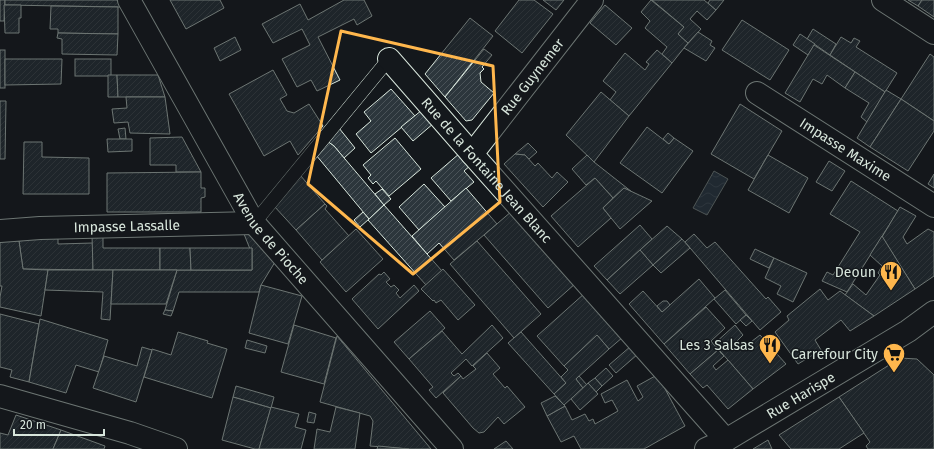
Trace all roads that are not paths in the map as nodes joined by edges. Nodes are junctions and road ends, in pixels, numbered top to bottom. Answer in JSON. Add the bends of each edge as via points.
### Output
{"nodes":[{"id":1,"x":129,"y":0,"type":"edge"},
{"id":2,"x":592,"y":0,"type":"edge"},
{"id":3,"x":883,"y":0,"type":"edge"},
{"id":4,"x":934,"y":34,"type":"edge"},
{"id":5,"x":389,"y":59,"type":"joint"},
{"id":6,"x":757,"y":93,"type":"dead end"},
{"id":7,"x":472,"y":154,"type":"junction"},
{"id":8,"x":934,"y":206,"type":"edge"},
{"id":9,"x":254,"y":223,"type":"junction"},
{"id":10,"x":0,"y":231,"type":"edge"},
{"id":11,"x":934,"y":312,"type":"edge"},
{"id":12,"x":0,"y":396,"type":"edge"},
{"id":13,"x":726,"y":440,"type":"junction"},
{"id":14,"x":130,"y":444,"type":"edge"},
{"id":15,"x":176,"y":449,"type":"edge"},
{"id":16,"x":452,"y":449,"type":"edge"},
{"id":17,"x":706,"y":449,"type":"edge"}],
"edges":[{"from":1,"to":9,"type":"street","name":"Avenue de Pioche"},
{"from":2,"to":7,"type":"street","name":"Rue Guynemer"},
{"from":3,"to":4,"type":"street"},
{"from":5,"to":7,"type":"street","name":"Rue de la Fontaine Jean Blanc"},
{"from":5,"to":9,"type":"lane","name":"Rue de la Fontaine Jean Blanc"},
{"from":6,"to":8,"type":"street","name":"Impasse Maxime"},
{"from":7,"to":13,"type":"street","name":"Rue de la Fontaine Jean Blanc"},
{"from":9,"to":10,"type":"street","name":"Impasse Lassalle"},
{"from":9,"to":16,"type":"street","name":"Avenue de Pioche"},
{"from":11,"to":13,"type":"street","name":"Rue Harispe","via":[[908,331]]},
{"from":12,"to":14,"type":"street"},
{"from":13,"to":17,"type":"street","name":"Rue Harispe"},
{"from":14,"to":15,"type":"street"}]}
